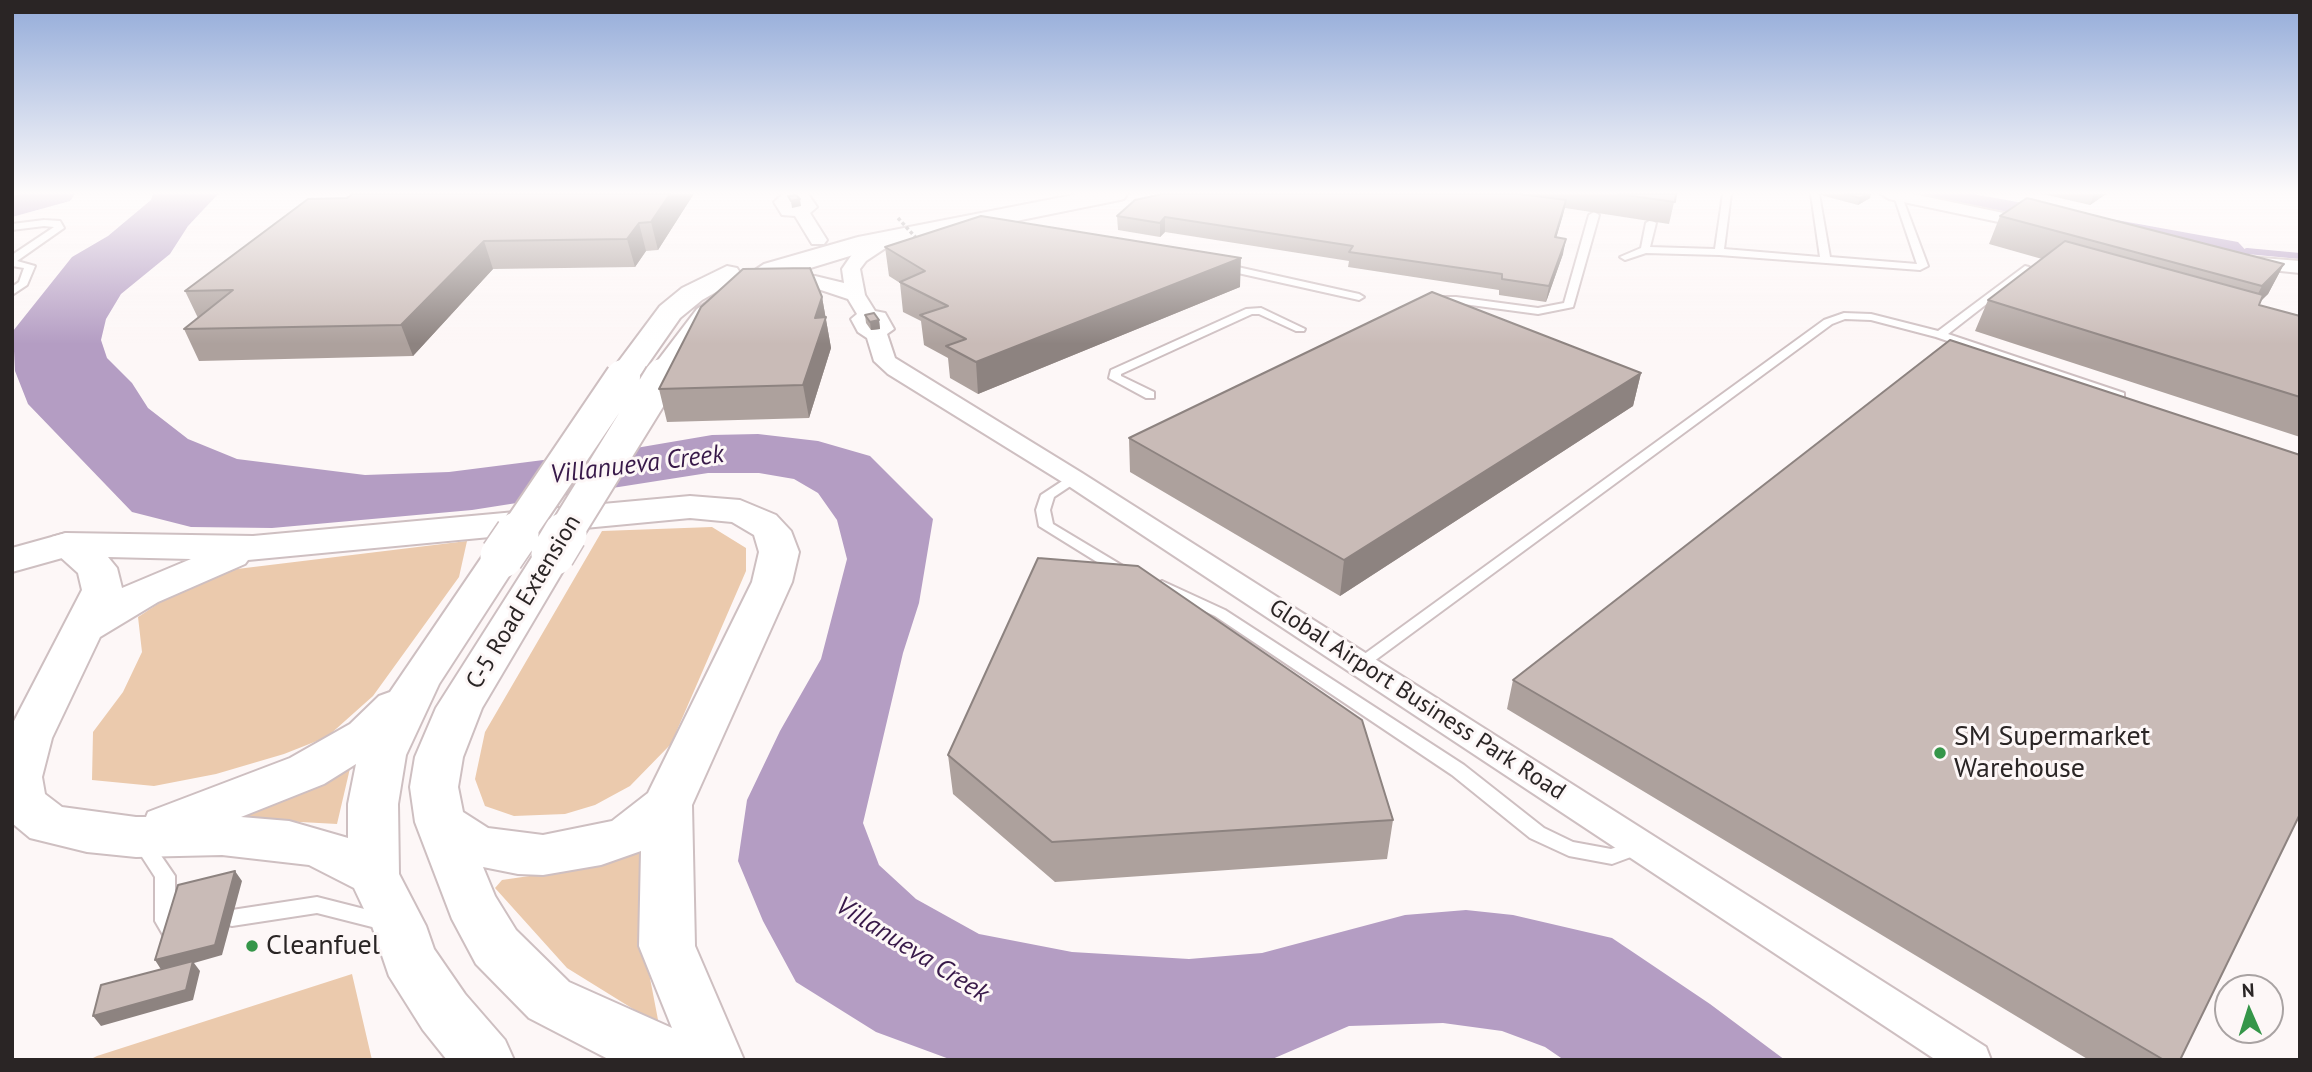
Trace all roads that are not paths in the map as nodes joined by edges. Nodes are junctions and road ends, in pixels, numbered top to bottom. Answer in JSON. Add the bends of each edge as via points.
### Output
{"nodes":[{"id":1,"x":36,"y":244,"type":"edge"},
{"id":2,"x":806,"y":244,"type":"edge"},
{"id":3,"x":848,"y":244,"type":"edge"},
{"id":4,"x":875,"y":244,"type":"edge"},
{"id":5,"x":1586,"y":244,"type":"edge"},
{"id":6,"x":1647,"y":244,"type":"edge"},
{"id":7,"x":1720,"y":244,"type":"edge"},
{"id":8,"x":1823,"y":244,"type":"edge"},
{"id":9,"x":1914,"y":244,"type":"edge"},
{"id":10,"x":1646,"y":250,"type":"junction"},
{"id":11,"x":1719,"y":252,"type":"junction"},
{"id":12,"x":1625,"y":257,"type":"dead end"},
{"id":13,"x":1825,"y":260,"type":"junction"},
{"id":14,"x":12,"y":261,"type":"edge"},
{"id":15,"x":2236,"y":261,"type":"edge"},
{"id":16,"x":1210,"y":264,"type":"edge"},
{"id":17,"x":2300,"y":267,"type":"edge"},
{"id":18,"x":2025,"y":269,"type":"edge"},
{"id":19,"x":12,"y":292,"type":"edge"},
{"id":20,"x":738,"y":292,"type":"junction"},
{"id":21,"x":855,"y":295,"type":"junction"},
{"id":22,"x":1359,"y":297,"type":"dead end"},
{"id":23,"x":1420,"y":303,"type":"edge"},
{"id":24,"x":1300,"y":328,"type":"dead end"},
{"id":25,"x":1940,"y":335,"type":"junction"},
{"id":26,"x":1150,"y":395,"type":"dead end"},
{"id":27,"x":2133,"y":400,"type":"edge"},
{"id":28,"x":1073,"y":478,"type":"junction"},
{"id":29,"x":66,"y":545,"type":"junction"},
{"id":30,"x":12,"y":547,"type":"edge"},
{"id":31,"x":253,"y":548,"type":"junction"},
{"id":32,"x":12,"y":560,"type":"edge"},
{"id":33,"x":87,"y":627,"type":"junction"},
{"id":34,"x":1360,"y":663,"type":"junction"},
{"id":35,"x":418,"y":682,"type":"junction"},
{"id":36,"x":667,"y":805,"type":"junction"},
{"id":37,"x":23,"y":815,"type":"edge"},
{"id":38,"x":440,"y":822,"type":"junction"},
{"id":39,"x":136,"y":837,"type":"junction"},
{"id":40,"x":1640,"y":846,"type":"junction"},
{"id":41,"x":373,"y":874,"type":"junction"},
{"id":42,"x":232,"y":918,"type":"dead end"},
{"id":43,"x":399,"y":926,"type":"junction"},
{"id":44,"x":173,"y":934,"type":"edge"},
{"id":45,"x":484,"y":1060,"type":"edge"},
{"id":46,"x":684,"y":1060,"type":"edge"},
{"id":47,"x":714,"y":1060,"type":"edge"},
{"id":48,"x":1971,"y":1060,"type":"edge"}],
"edges":[{"from":1,"to":14,"type":"lane"},
{"from":2,"to":35,"type":"main road","name":"C-5 Road Extension","bridge":true,"via":[[751,262],[692,294],[654,330]]},
{"from":3,"to":20,"type":"main road","name":"C-5 Road Extension","via":[[795,262]]},
{"from":4,"to":21,"type":"street","via":[[853,263],[850,280]]},
{"from":5,"to":23,"type":"lane","via":[[1569,305],[1538,311],[1456,300]]},
{"from":6,"to":10,"type":"lane"},
{"from":7,"to":11,"type":"lane"},
{"from":8,"to":13,"type":"lane"},
{"from":9,"to":13,"type":"lane","via":[[1923,265],[1915,268]]},
{"from":10,"to":11,"type":"lane"},
{"from":10,"to":12,"type":"lane"},
{"from":11,"to":13,"type":"lane"},
{"from":14,"to":19,"type":"lane","via":[[30,267],[23,283]]},
{"from":15,"to":17,"type":"street"},
{"from":16,"to":22,"type":"lane"},
{"from":18,"to":25,"type":"lane"},
{"from":20,"to":21,"type":"street","via":[[799,281],[831,285]]},
{"from":20,"to":38,"type":"main road","name":"C-5 Road Extension","bridge":true,"via":[[707,315],[662,376],[459,708],[439,757],[435,787]]},
{"from":21,"to":28,"type":"street","name":"Global Airport Business Park Road","via":[[885,360]]},
{"from":24,"to":26,"type":"lane","via":[[1261,311],[1250,311],[1115,372],[1115,378]]},
{"from":25,"to":27,"type":"lane"},
{"from":25,"to":34,"type":"lane","via":[[1871,317],[1844,316],[1828,322]]},
{"from":28,"to":34,"type":"street","name":"Global Airport Business Park Road"},
{"from":28,"to":40,"type":"lane","via":[[1048,495],[1043,510],[1046,526],[1116,569],[1220,614],[1458,770],[1536,833],[1569,849],[1612,856]]},
{"from":29,"to":30,"type":"main road"},
{"from":29,"to":31,"type":"main road"},
{"from":29,"to":32,"type":"main road"},
{"from":29,"to":33,"type":"main road","via":[[97,568],[103,582]]},
{"from":31,"to":33,"type":"main road","via":[[144,593]]},
{"from":31,"to":36,"type":"main road","via":[[674,508],[726,508],[753,516],[772,531],[777,542],[776,570]]},
{"from":33,"to":37,"type":"main road","via":[[52,687],[22,758],[18,793]]},
{"from":34,"to":40,"type":"street","name":"Global Airport Business Park Road"},
{"from":35,"to":39,"type":"main road","via":[[367,736],[342,752],[270,788]]},
{"from":35,"to":41,"type":"main road","name":"C-5 Road Extension","via":[[382,755],[373,804]]},
{"from":36,"to":38,"type":"main road","via":[[630,835],[543,855],[475,845]]},
{"from":36,"to":47,"type":"main road","via":[[667,946]]},
{"from":37,"to":39,"type":"main road","via":[[48,824]]},
{"from":38,"to":46,"type":"main road","name":"C-5 Road Extension","via":[[471,904],[496,947],[549,999],[644,1047]]},
{"from":39,"to":41,"type":"main road","via":[[222,835],[289,841],[321,848]]},
{"from":39,"to":44,"type":"lane","via":[[164,876],[165,921]]},
{"from":40,"to":48,"type":"street","name":"Global Airport Business Park Road"},
{"from":41,"to":43,"type":"main road","name":"C-5 Road Extension"},
{"from":42,"to":43,"type":"lane","via":[[317,905]]},
{"from":43,"to":45,"type":"main road","name":"C-5 Road Extension","via":[[410,959],[444,1012]]}]}
